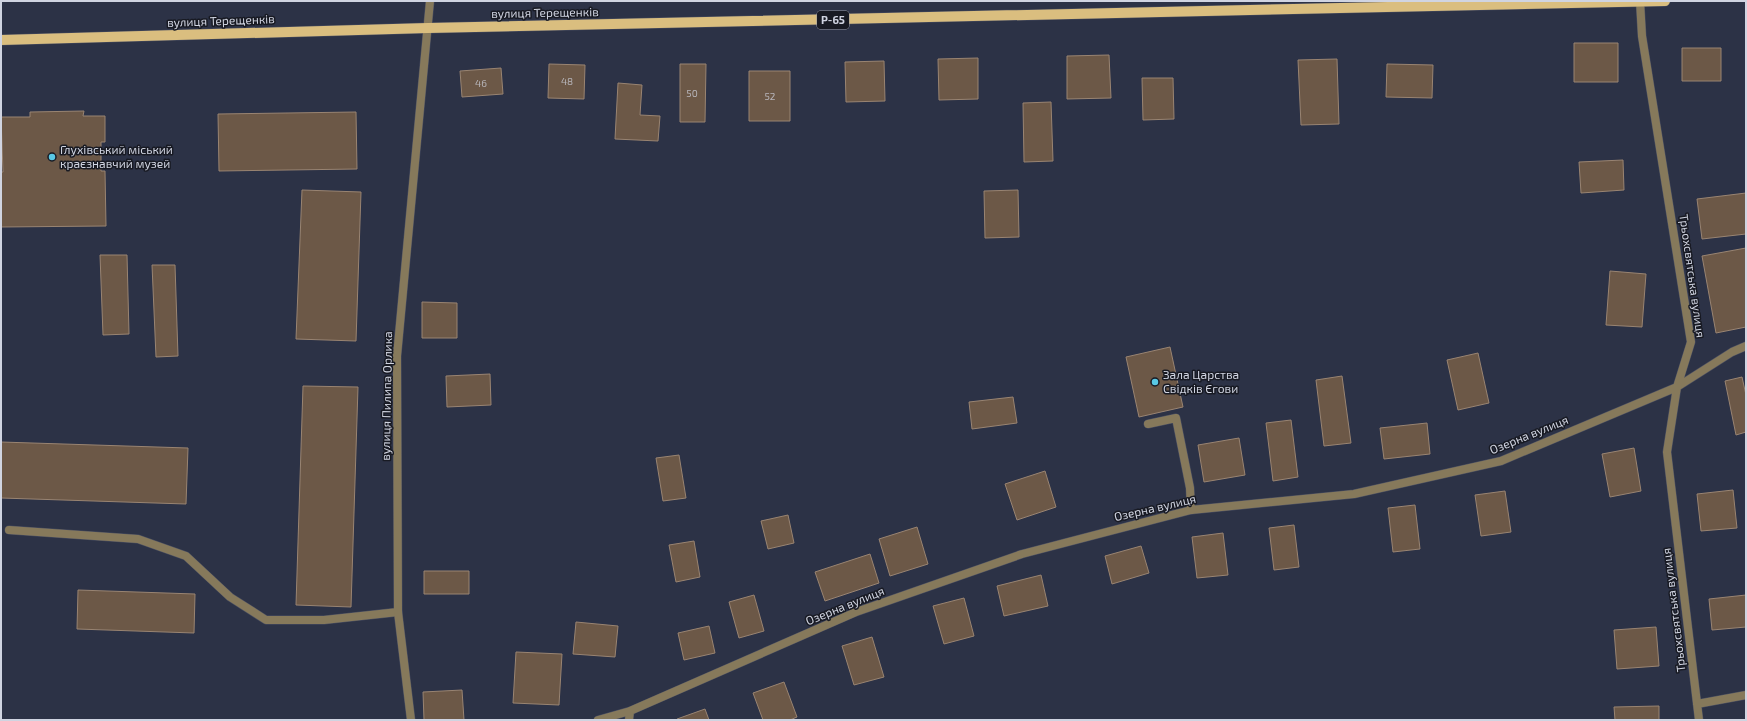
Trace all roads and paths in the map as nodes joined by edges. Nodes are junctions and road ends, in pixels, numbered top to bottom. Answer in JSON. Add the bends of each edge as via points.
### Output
{"nodes":[{"id":1,"x":430,"y":1,"type":"edge"},
{"id":2,"x":1640,"y":1,"type":"edge"},
{"id":3,"x":1665,"y":1,"type":"edge"},
{"id":4,"x":428,"y":28,"type":"junction"},
{"id":5,"x":1,"y":40,"type":"edge"},
{"id":6,"x":1746,"y":346,"type":"edge"},
{"id":7,"x":1677,"y":387,"type":"junction"},
{"id":8,"x":1148,"y":424,"type":"dead end"},
{"id":9,"x":1191,"y":510,"type":"junction"},
{"id":10,"x":9,"y":530,"type":"dead end"},
{"id":11,"x":398,"y":612,"type":"junction"},
{"id":12,"x":1746,"y":695,"type":"edge"},
{"id":13,"x":1697,"y":704,"type":"junction"},
{"id":14,"x":630,"y":711,"type":"junction"},
{"id":15,"x":411,"y":720,"type":"edge"},
{"id":16,"x":598,"y":720,"type":"edge"},
{"id":17,"x":629,"y":720,"type":"edge"},
{"id":18,"x":1699,"y":720,"type":"edge"}],
"edges":[{"from":1,"to":4,"type":"street","name":"вулиця Пилипа Орлика"},
{"from":2,"to":3,"type":"main road","name":"вулиця Терещенків","number":"Р-65"},
{"from":2,"to":4,"type":"main road","name":"вулиця Терещенків","number":"Р-65"},
{"from":2,"to":7,"type":"street","name":"Трьохсвятська вулиця","via":[[1642,36],[1691,342]]},
{"from":4,"to":5,"type":"main road","name":"вулиця Терещенків","number":"Р-65"},
{"from":4,"to":11,"type":"street","name":"вулиця Пилипа Орлика","via":[[397,356]]},
{"from":6,"to":7,"type":"street","name":"Озерна вулиця"},
{"from":7,"to":9,"type":"street","name":"Озерна вулиця","via":[[1501,461],[1354,494]]},
{"from":7,"to":13,"type":"street","name":"Трьохсвятська вулиця","via":[[1667,452]]},
{"from":8,"to":9,"type":"street","via":[[1176,418],[1190,488]]},
{"from":9,"to":14,"type":"street","name":"Озерна вулиця","via":[[1022,554],[870,607]]},
{"from":10,"to":11,"type":"street","via":[[138,539],[186,556],[230,597],[266,620],[324,620]]},
{"from":11,"to":15,"type":"street","name":"вулиця Пилипа Орлика"},
{"from":12,"to":13,"type":"street"},
{"from":13,"to":18,"type":"street","name":"Трьохсвятська вулиця"},
{"from":14,"to":16,"type":"street","name":"Озерна вулиця"},
{"from":14,"to":17,"type":"street"}]}
